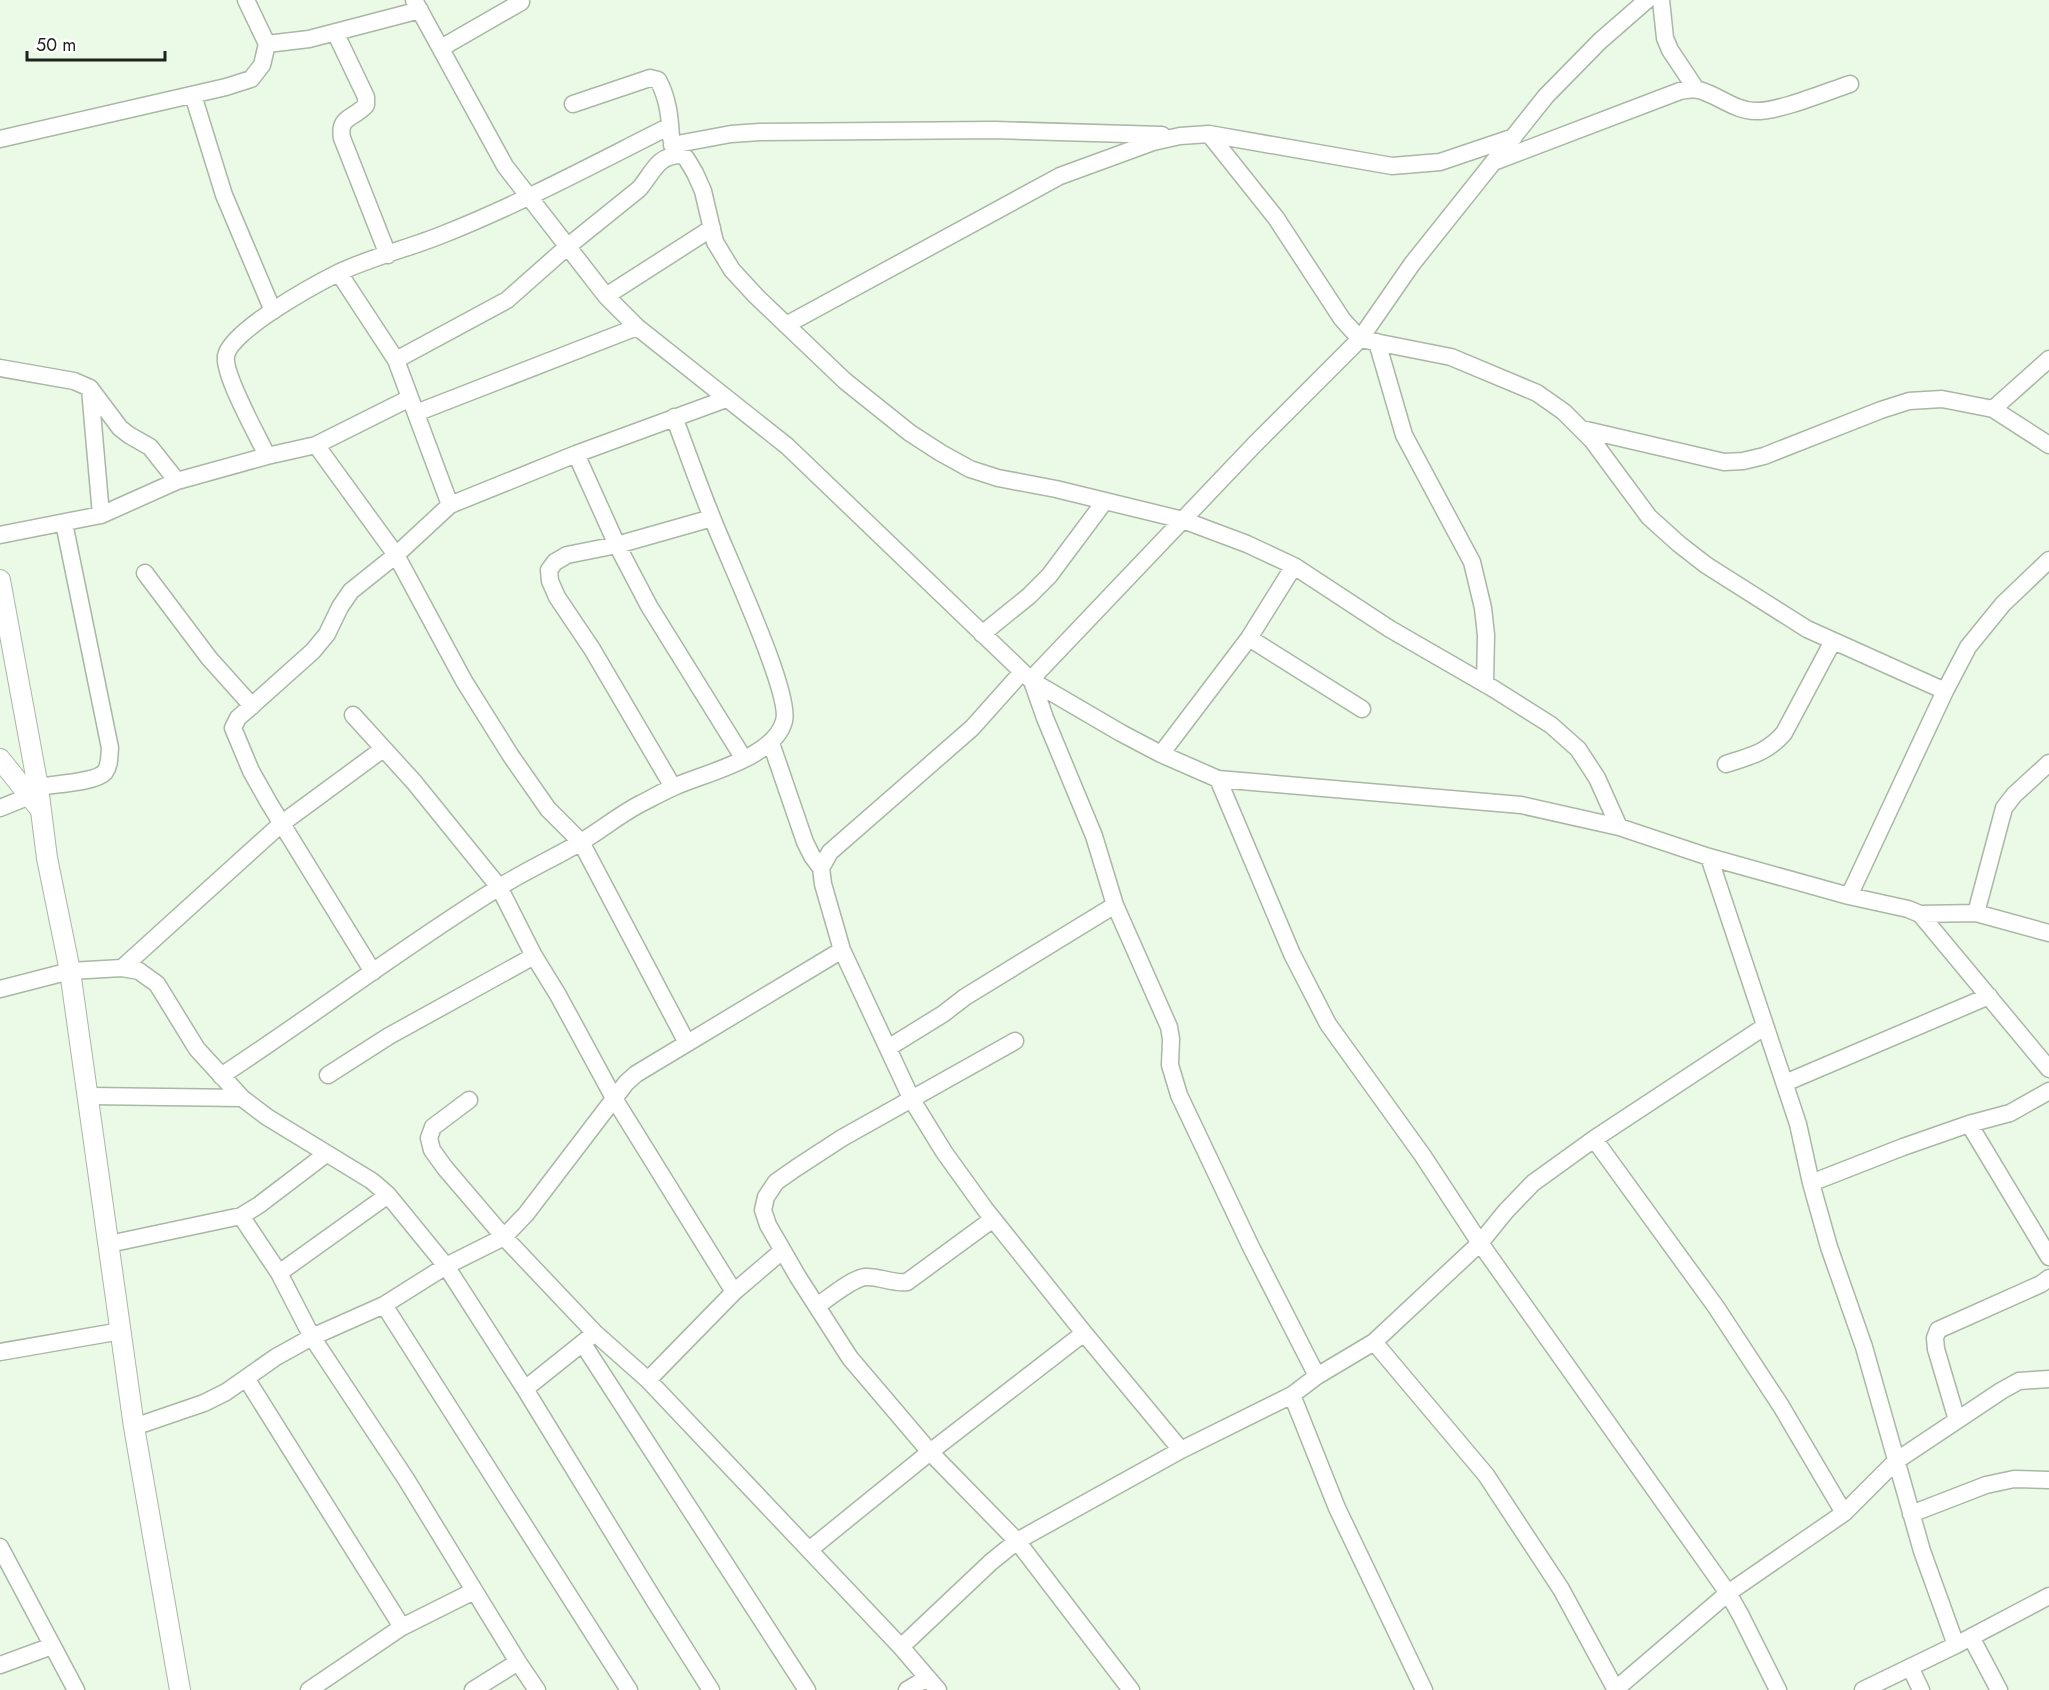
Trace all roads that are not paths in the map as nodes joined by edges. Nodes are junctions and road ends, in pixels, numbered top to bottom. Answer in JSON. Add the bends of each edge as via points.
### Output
{"nodes":[{"id":1,"x":246,"y":0,"type":"edge"},
{"id":2,"x":1647,"y":0,"type":"edge"},
{"id":3,"x":1661,"y":0,"type":"edge"},
{"id":4,"x":521,"y":2,"type":"dead end"},
{"id":5,"x":417,"y":5,"type":"edge"},
{"id":6,"x":335,"y":32,"type":"junction"},
{"id":7,"x":267,"y":44,"type":"junction"},
{"id":8,"x":441,"y":48,"type":"junction"},
{"id":9,"x":1850,"y":84,"type":"dead end"},
{"id":10,"x":1696,"y":89,"type":"junction"},
{"id":11,"x":194,"y":95,"type":"junction"},
{"id":12,"x":573,"y":104,"type":"dead end"},
{"id":13,"x":670,"y":126,"type":"junction"},
{"id":14,"x":1209,"y":134,"type":"junction"},
{"id":15,"x":1180,"y":136,"type":"junction"},
{"id":16,"x":1514,"y":137,"type":"junction"},
{"id":17,"x":0,"y":139,"type":"edge"},
{"id":18,"x":673,"y":150,"type":"junction"},
{"id":19,"x":1495,"y":162,"type":"junction"},
{"id":20,"x":529,"y":196,"type":"junction"},
{"id":21,"x":712,"y":228,"type":"junction"},
{"id":22,"x":567,"y":247,"type":"junction"},
{"id":23,"x":388,"y":255,"type":"junction"},
{"id":24,"x":339,"y":273,"type":"junction"},
{"id":25,"x":606,"y":296,"type":"junction"},
{"id":26,"x":273,"y":311,"type":"junction"},
{"id":27,"x":786,"y":325,"type":"junction"},
{"id":28,"x":637,"y":327,"type":"junction"},
{"id":29,"x":1369,"y":340,"type":"junction"},
{"id":30,"x":2049,"y":358,"type":"edge"},
{"id":31,"x":396,"y":360,"type":"junction"},
{"id":32,"x":0,"y":368,"type":"edge"},
{"id":33,"x":90,"y":388,"type":"junction"},
{"id":34,"x":726,"y":399,"type":"junction"},
{"id":35,"x":413,"y":405,"type":"junction"},
{"id":36,"x":1993,"y":409,"type":"junction"},
{"id":37,"x":674,"y":417,"type":"junction"},
{"id":38,"x":1581,"y":429,"type":"junction"},
{"id":39,"x":316,"y":445,"type":"junction"},
{"id":40,"x":2049,"y":445,"type":"edge"},
{"id":41,"x":576,"y":454,"type":"junction"},
{"id":42,"x":267,"y":456,"type":"junction"},
{"id":43,"x":177,"y":481,"type":"junction"},
{"id":44,"x":1105,"y":501,"type":"junction"},
{"id":45,"x":450,"y":505,"type":"junction"},
{"id":46,"x":101,"y":515,"type":"junction"},
{"id":47,"x":712,"y":518,"type":"junction"},
{"id":48,"x":1183,"y":520,"type":"junction"},
{"id":49,"x":64,"y":523,"type":"junction"},
{"id":50,"x":0,"y":535,"type":"edge"},
{"id":51,"x":617,"y":545,"type":"junction"},
{"id":52,"x":396,"y":555,"type":"junction"},
{"id":53,"x":2049,"y":560,"type":"edge"},
{"id":54,"x":1294,"y":566,"type":"junction"},
{"id":55,"x":145,"y":573,"type":"dead end"},
{"id":56,"x":0,"y":580,"type":"edge"},
{"id":57,"x":982,"y":634,"type":"junction"},
{"id":58,"x":1249,"y":638,"type":"junction"},
{"id":59,"x":1833,"y":641,"type":"junction"},
{"id":60,"x":1027,"y":677,"type":"junction"},
{"id":61,"x":1485,"y":684,"type":"junction"},
{"id":62,"x":1945,"y":691,"type":"junction"},
{"id":63,"x":252,"y":706,"type":"junction"},
{"id":64,"x":1362,"y":709,"type":"dead end"},
{"id":65,"x":353,"y":715,"type":"dead end"},
{"id":66,"x":771,"y":743,"type":"junction"},
{"id":67,"x":383,"y":749,"type":"junction"},
{"id":68,"x":1161,"y":754,"type":"junction"},
{"id":69,"x":0,"y":759,"type":"edge"},
{"id":70,"x":744,"y":759,"type":"junction"},
{"id":71,"x":2049,"y":763,"type":"edge"},
{"id":72,"x":1726,"y":764,"type":"dead end"},
{"id":73,"x":1218,"y":780,"type":"junction"},
{"id":74,"x":674,"y":787,"type":"junction"},
{"id":75,"x":36,"y":797,"type":"junction"},
{"id":76,"x":0,"y":808,"type":"edge"},
{"id":77,"x":281,"y":824,"type":"junction"},
{"id":78,"x":1618,"y":827,"type":"junction"},
{"id":79,"x":580,"y":842,"type":"junction"},
{"id":80,"x":1709,"y":857,"type":"junction"},
{"id":81,"x":821,"y":868,"type":"junction"},
{"id":82,"x":499,"y":887,"type":"junction"},
{"id":83,"x":1849,"y":897,"type":"junction"},
{"id":84,"x":1115,"y":905,"type":"junction"},
{"id":85,"x":1976,"y":913,"type":"junction"},
{"id":86,"x":1920,"y":914,"type":"junction"},
{"id":87,"x":2049,"y":933,"type":"edge"},
{"id":88,"x":842,"y":950,"type":"junction"},
{"id":89,"x":534,"y":956,"type":"junction"},
{"id":90,"x":122,"y":968,"type":"junction"},
{"id":91,"x":70,"y":971,"type":"junction"},
{"id":92,"x":373,"y":972,"type":"junction"},
{"id":93,"x":0,"y":989,"type":"edge"},
{"id":94,"x":1989,"y":996,"type":"junction"},
{"id":95,"x":1764,"y":1027,"type":"junction"},
{"id":96,"x":1015,"y":1041,"type":"dead end"},
{"id":97,"x":687,"y":1043,"type":"junction"},
{"id":98,"x":888,"y":1048,"type":"junction"},
{"id":99,"x":2049,"y":1069,"type":"edge"},
{"id":100,"x":328,"y":1075,"type":"dead end"},
{"id":101,"x":221,"y":1076,"type":"junction"},
{"id":102,"x":1785,"y":1083,"type":"junction"},
{"id":103,"x":2049,"y":1091,"type":"edge"},
{"id":104,"x":89,"y":1096,"type":"junction"},
{"id":105,"x":242,"y":1098,"type":"junction"},
{"id":106,"x":469,"y":1100,"type":"dead end"},
{"id":107,"x":615,"y":1100,"type":"junction"},
{"id":108,"x":912,"y":1100,"type":"junction"},
{"id":109,"x":1969,"y":1124,"type":"junction"},
{"id":110,"x":1594,"y":1139,"type":"junction"},
{"id":111,"x":326,"y":1154,"type":"junction"},
{"id":112,"x":1811,"y":1184,"type":"junction"},
{"id":113,"x":388,"y":1195,"type":"junction"},
{"id":114,"x":242,"y":1216,"type":"junction"},
{"id":115,"x":993,"y":1219,"type":"junction"},
{"id":116,"x":504,"y":1237,"type":"junction"},
{"id":117,"x":1480,"y":1243,"type":"junction"},
{"id":118,"x":109,"y":1244,"type":"junction"},
{"id":119,"x":782,"y":1251,"type":"junction"},
{"id":120,"x":2049,"y":1257,"type":"edge"},
{"id":121,"x":446,"y":1266,"type":"junction"},
{"id":122,"x":279,"y":1273,"type":"junction"},
{"id":123,"x":2049,"y":1278,"type":"edge"},
{"id":124,"x":734,"y":1292,"type":"junction"},
{"id":125,"x":384,"y":1305,"type":"junction"},
{"id":126,"x":817,"y":1306,"type":"junction"},
{"id":127,"x":121,"y":1332,"type":"junction"},
{"id":128,"x":1084,"y":1333,"type":"junction"},
{"id":129,"x":312,"y":1337,"type":"junction"},
{"id":130,"x":589,"y":1338,"type":"junction"},
{"id":131,"x":1374,"y":1342,"type":"junction"},
{"id":132,"x":0,"y":1352,"type":"edge"},
{"id":133,"x":1317,"y":1376,"type":"junction"},
{"id":134,"x":246,"y":1378,"type":"junction"},
{"id":135,"x":2049,"y":1379,"type":"edge"},
{"id":136,"x":648,"y":1380,"type":"junction"},
{"id":137,"x":525,"y":1389,"type":"junction"},
{"id":138,"x":1292,"y":1395,"type":"junction"},
{"id":139,"x":1957,"y":1420,"type":"junction"},
{"id":140,"x":134,"y":1427,"type":"junction"},
{"id":141,"x":1181,"y":1450,"type":"junction"},
{"id":142,"x":930,"y":1452,"type":"junction"},
{"id":143,"x":1896,"y":1461,"type":"junction"},
{"id":144,"x":2049,"y":1480,"type":"edge"},
{"id":145,"x":1844,"y":1512,"type":"junction"},
{"id":146,"x":1911,"y":1514,"type":"junction"},
{"id":147,"x":1017,"y":1541,"type":"junction"},
{"id":148,"x":0,"y":1547,"type":"edge"},
{"id":149,"x":809,"y":1550,"type":"junction"},
{"id":150,"x":474,"y":1591,"type":"junction"},
{"id":151,"x":1728,"y":1593,"type":"junction"},
{"id":152,"x":2049,"y":1596,"type":"edge"},
{"id":153,"x":402,"y":1627,"type":"junction"},
{"id":154,"x":1971,"y":1637,"type":"junction"},
{"id":155,"x":52,"y":1646,"type":"junction"},
{"id":156,"x":1956,"y":1646,"type":"junction"},
{"id":157,"x":901,"y":1647,"type":"junction"},
{"id":158,"x":518,"y":1662,"type":"junction"},
{"id":159,"x":0,"y":1665,"type":"edge"},
{"id":160,"x":1910,"y":1667,"type":"junction"},
{"id":161,"x":933,"y":1684,"type":"edge"},
{"id":162,"x":76,"y":1690,"type":"edge"},
{"id":163,"x":180,"y":1690,"type":"edge"},
{"id":164,"x":309,"y":1690,"type":"edge"},
{"id":165,"x":473,"y":1690,"type":"edge"},
{"id":166,"x":537,"y":1690,"type":"edge"},
{"id":167,"x":629,"y":1690,"type":"edge"},
{"id":168,"x":711,"y":1690,"type":"edge"},
{"id":169,"x":807,"y":1690,"type":"edge"},
{"id":170,"x":907,"y":1690,"type":"edge"},
{"id":171,"x":1131,"y":1690,"type":"edge"},
{"id":172,"x":1424,"y":1690,"type":"edge"},
{"id":173,"x":1616,"y":1690,"type":"edge"},
{"id":174,"x":1778,"y":1690,"type":"edge"},
{"id":175,"x":1863,"y":1690,"type":"edge"},
{"id":176,"x":1921,"y":1690,"type":"edge"},
{"id":177,"x":1999,"y":1690,"type":"edge"}],
"edges":[{"from":1,"to":7,"type":"street"},
{"from":2,"to":16,"type":"street","via":[[1554,88]]},
{"from":3,"to":10,"type":"street","via":[[1665,38]]},
{"from":4,"to":8,"type":"street"},
{"from":5,"to":6,"type":"street"},
{"from":5,"to":8,"type":"street"},
{"from":6,"to":7,"type":"street"},
{"from":6,"to":23,"type":"street","via":[[366,96],[366,105],[340,128],[342,138]]},
{"from":7,"to":11,"type":"street","via":[[262,65],[251,79]]},
{"from":8,"to":20,"type":"street","via":[[506,166]]},
{"from":9,"to":10,"type":"street","via":[[1755,111],[1741,109]]},
{"from":10,"to":19,"type":"street","via":[[1680,91]]},
{"from":11,"to":17,"type":"street"},
{"from":11,"to":26,"type":"street","via":[[224,195]]},
{"from":12,"to":13,"type":"street","via":[[650,78],[658,80],[663,88]]},
{"from":13,"to":18,"type":"street"},
{"from":13,"to":20,"type":"street"},
{"from":14,"to":15,"type":"street"},
{"from":14,"to":16,"type":"street","via":[[1392,166],[1440,162]]},
{"from":14,"to":29,"type":"street","via":[[1276,218],[1342,319]]},
{"from":15,"to":18,"type":"street","via":[[995,130],[760,132],[731,134]]},
{"from":15,"to":27,"type":"street","via":[[1060,176]]},
{"from":16,"to":19,"type":"street"},
{"from":18,"to":21,"type":"street","via":[[687,158],[695,173]]},
{"from":18,"to":22,"type":"street","via":[[656,164],[639,189]]},
{"from":19,"to":29,"type":"street","via":[[1412,264]]},
{"from":20,"to":22,"type":"street"},
{"from":20,"to":23,"type":"street"},
{"from":21,"to":25,"type":"street"},
{"from":21,"to":27,"type":"street","via":[[715,242],[732,270]]},
{"from":22,"to":25,"type":"street"},
{"from":22,"to":31,"type":"street","via":[[507,300]]},
{"from":23,"to":24,"type":"street"},
{"from":24,"to":26,"type":"street"},
{"from":24,"to":31,"type":"street"},
{"from":25,"to":28,"type":"street"},
{"from":26,"to":42,"type":"street","via":[[236,339],[226,355],[228,373]]},
{"from":27,"to":44,"type":"street","via":[[845,381],[910,433],[970,469]]},
{"from":28,"to":34,"type":"street"},
{"from":28,"to":35,"type":"street"},
{"from":29,"to":38,"type":"street","via":[[1451,357],[1526,388],[1564,412]]},
{"from":29,"to":48,"type":"street","via":[[1255,444]]},
{"from":29,"to":61,"type":"street","via":[[1404,435],[1473,562],[1486,635]]},
{"from":30,"to":36,"type":"street"},
{"from":31,"to":35,"type":"street"},
{"from":32,"to":33,"type":"street","via":[[74,381]]},
{"from":33,"to":43,"type":"street","via":[[120,428],[150,447]]},
{"from":33,"to":46,"type":"street"},
{"from":34,"to":37,"type":"street"},
{"from":34,"to":57,"type":"street","via":[[787,446]]},
{"from":35,"to":39,"type":"street"},
{"from":35,"to":45,"type":"street"},
{"from":36,"to":38,"type":"street","via":[[1942,399],[1910,401],[1764,456],[1724,462]]},
{"from":36,"to":40,"type":"street"},
{"from":37,"to":41,"type":"street"},
{"from":37,"to":47,"type":"street"},
{"from":38,"to":59,"type":"street","via":[[1649,517],[1679,544],[1807,629]]},
{"from":39,"to":42,"type":"street"},
{"from":39,"to":52,"type":"street"},
{"from":41,"to":45,"type":"street"},
{"from":41,"to":51,"type":"street"},
{"from":42,"to":43,"type":"street"},
{"from":43,"to":46,"type":"street"},
{"from":44,"to":48,"type":"street"},
{"from":44,"to":57,"type":"street","via":[[1049,576]]},
{"from":45,"to":52,"type":"street"},
{"from":46,"to":49,"type":"street"},
{"from":47,"to":51,"type":"street"},
{"from":47,"to":66,"type":"street","via":[[783,699],[784,723]]},
{"from":48,"to":54,"type":"street"},
{"from":48,"to":60,"type":"street","via":[[1038,672]]},
{"from":49,"to":50,"type":"street"},
{"from":49,"to":75,"type":"street","via":[[110,748],[109,763],[104,773],[94,778]]},
{"from":51,"to":70,"type":"street","via":[[649,606]]},
{"from":51,"to":74,"type":"street","via":[[567,555],[549,570],[549,581]]},
{"from":52,"to":63,"type":"street","via":[[351,591],[313,651]]},
{"from":52,"to":79,"type":"street","via":[[464,681],[511,756],[548,809]]},
{"from":53,"to":62,"type":"street","via":[[2003,604],[1968,647]]},
{"from":54,"to":58,"type":"street"},
{"from":54,"to":61,"type":"street","via":[[1390,629]]},
{"from":55,"to":63,"type":"street","via":[[209,658]]},
{"from":56,"to":75,"type":"street"},
{"from":57,"to":60,"type":"street"},
{"from":58,"to":64,"type":"street"},
{"from":58,"to":68,"type":"street"},
{"from":59,"to":62,"type":"street"},
{"from":59,"to":72,"type":"street","via":[[1784,733],[1773,746]]},
{"from":60,"to":68,"type":"street"},
{"from":60,"to":81,"type":"street","via":[[831,852]]},
{"from":60,"to":84,"type":"street","via":[[1094,836]]},
{"from":61,"to":78,"type":"street","via":[[1551,725],[1578,748],[1597,778]]},
{"from":62,"to":83,"type":"street"},
{"from":63,"to":77,"type":"street","via":[[233,728],[251,771]]},
{"from":65,"to":67,"type":"street"},
{"from":66,"to":70,"type":"street"},
{"from":66,"to":81,"type":"street","via":[[805,842]]},
{"from":67,"to":77,"type":"street"},
{"from":67,"to":82,"type":"street"},
{"from":68,"to":73,"type":"street"},
{"from":69,"to":75,"type":"street"},
{"from":70,"to":74,"type":"street"},
{"from":71,"to":85,"type":"street","via":[[2004,808]]},
{"from":73,"to":78,"type":"street","via":[[1521,804]]},
{"from":73,"to":117,"type":"street","via":[[1292,954],[1328,1024]]},
{"from":74,"to":79,"type":"street"},
{"from":75,"to":76,"type":"street"},
{"from":75,"to":91,"type":"street"},
{"from":77,"to":90,"type":"street"},
{"from":77,"to":92,"type":"street"},
{"from":78,"to":80,"type":"street"},
{"from":79,"to":82,"type":"street"},
{"from":79,"to":97,"type":"street"},
{"from":80,"to":83,"type":"street"},
{"from":80,"to":95,"type":"street"},
{"from":81,"to":88,"type":"street"},
{"from":82,"to":89,"type":"street"},
{"from":82,"to":92,"type":"street"},
{"from":83,"to":86,"type":"street"},
{"from":84,"to":98,"type":"street"},
{"from":84,"to":133,"type":"street","via":[[1169,1027],[1170,1065],[1179,1095]]},
{"from":85,"to":86,"type":"street"},
{"from":85,"to":87,"type":"street"},
{"from":86,"to":94,"type":"street"},
{"from":88,"to":97,"type":"street"},
{"from":88,"to":98,"type":"street"},
{"from":89,"to":100,"type":"street","via":[[389,1036]]},
{"from":89,"to":107,"type":"street"},
{"from":90,"to":91,"type":"street"},
{"from":90,"to":101,"type":"street","via":[[139,971],[157,984],[197,1049]]},
{"from":91,"to":93,"type":"street"},
{"from":91,"to":104,"type":"street"},
{"from":92,"to":101,"type":"street"},
{"from":94,"to":99,"type":"street"},
{"from":94,"to":102,"type":"street"},
{"from":95,"to":102,"type":"street"},
{"from":95,"to":110,"type":"street"},
{"from":96,"to":108,"type":"street"},
{"from":97,"to":107,"type":"street","via":[[636,1074]]},
{"from":98,"to":108,"type":"street"},
{"from":101,"to":105,"type":"street"},
{"from":102,"to":112,"type":"street"},
{"from":103,"to":109,"type":"street","via":[[2010,1113]]},
{"from":104,"to":105,"type":"street"},
{"from":104,"to":118,"type":"street"},
{"from":105,"to":111,"type":"street"},
{"from":106,"to":116,"type":"street","via":[[434,1127],[429,1138],[432,1150]]},
{"from":107,"to":116,"type":"street"},
{"from":107,"to":124,"type":"street"},
{"from":108,"to":115,"type":"street"},
{"from":108,"to":119,"type":"street","via":[[842,1138],[776,1182],[763,1210]]},
{"from":109,"to":112,"type":"street"},
{"from":109,"to":120,"type":"street"},
{"from":110,"to":117,"type":"street","via":[[1533,1184]]},
{"from":110,"to":145,"type":"street","via":[[1716,1307]]},
{"from":111,"to":113,"type":"street"},
{"from":111,"to":114,"type":"street"},
{"from":112,"to":143,"type":"street"},
{"from":113,"to":121,"type":"street"},
{"from":113,"to":122,"type":"street"},
{"from":114,"to":118,"type":"street"},
{"from":114,"to":122,"type":"street"},
{"from":115,"to":126,"type":"street","via":[[907,1282],[865,1277]]},
{"from":115,"to":128,"type":"street"},
{"from":116,"to":121,"type":"street"},
{"from":116,"to":130,"type":"street"},
{"from":117,"to":131,"type":"street"},
{"from":117,"to":151,"type":"street"},
{"from":118,"to":127,"type":"street"},
{"from":119,"to":124,"type":"street"},
{"from":119,"to":126,"type":"street"},
{"from":121,"to":125,"type":"street"},
{"from":121,"to":137,"type":"street"},
{"from":122,"to":129,"type":"street"},
{"from":123,"to":139,"type":"street","via":[[1938,1330],[1936,1349]]},
{"from":124,"to":136,"type":"street"},
{"from":125,"to":129,"type":"street"},
{"from":125,"to":167,"type":"street"},
{"from":126,"to":142,"type":"street","via":[[850,1358]]},
{"from":127,"to":132,"type":"street"},
{"from":127,"to":140,"type":"street"},
{"from":128,"to":141,"type":"street"},
{"from":128,"to":142,"type":"street"},
{"from":129,"to":134,"type":"street"},
{"from":129,"to":150,"type":"street"},
{"from":130,"to":136,"type":"street"},
{"from":130,"to":137,"type":"street"},
{"from":130,"to":169,"type":"street"},
{"from":131,"to":133,"type":"street"},
{"from":131,"to":173,"type":"street","via":[[1486,1475],[1561,1589]]},
{"from":133,"to":138,"type":"street"},
{"from":134,"to":140,"type":"street","via":[[204,1403]]},
{"from":134,"to":153,"type":"street"},
{"from":135,"to":139,"type":"street","via":[[2019,1382]]},
{"from":136,"to":149,"type":"street"},
{"from":137,"to":168,"type":"street"},
{"from":138,"to":141,"type":"street"},
{"from":138,"to":172,"type":"street","via":[[1337,1508]]},
{"from":139,"to":143,"type":"street"},
{"from":140,"to":163,"type":"street"},
{"from":141,"to":147,"type":"street"},
{"from":142,"to":147,"type":"street"},
{"from":142,"to":149,"type":"street"},
{"from":143,"to":145,"type":"street"},
{"from":143,"to":146,"type":"street"},
{"from":144,"to":146,"type":"street","via":[[2014,1479],[1986,1485]]},
{"from":145,"to":151,"type":"street"},
{"from":146,"to":156,"type":"street"},
{"from":147,"to":157,"type":"street"},
{"from":147,"to":171,"type":"street"},
{"from":148,"to":155,"type":"street"},
{"from":149,"to":157,"type":"street"},
{"from":150,"to":153,"type":"street"},
{"from":150,"to":158,"type":"street"},
{"from":151,"to":173,"type":"street"},
{"from":151,"to":174,"type":"street"},
{"from":152,"to":154,"type":"street"},
{"from":153,"to":164,"type":"street"},
{"from":154,"to":156,"type":"street"},
{"from":154,"to":177,"type":"street"},
{"from":155,"to":159,"type":"street"},
{"from":155,"to":162,"type":"street"},
{"from":156,"to":160,"type":"street"},
{"from":157,"to":161,"type":"street"},
{"from":158,"to":165,"type":"street"},
{"from":158,"to":166,"type":"street"},
{"from":160,"to":175,"type":"street"},
{"from":160,"to":176,"type":"street"},
{"from":161,"to":170,"type":"street"}]}
